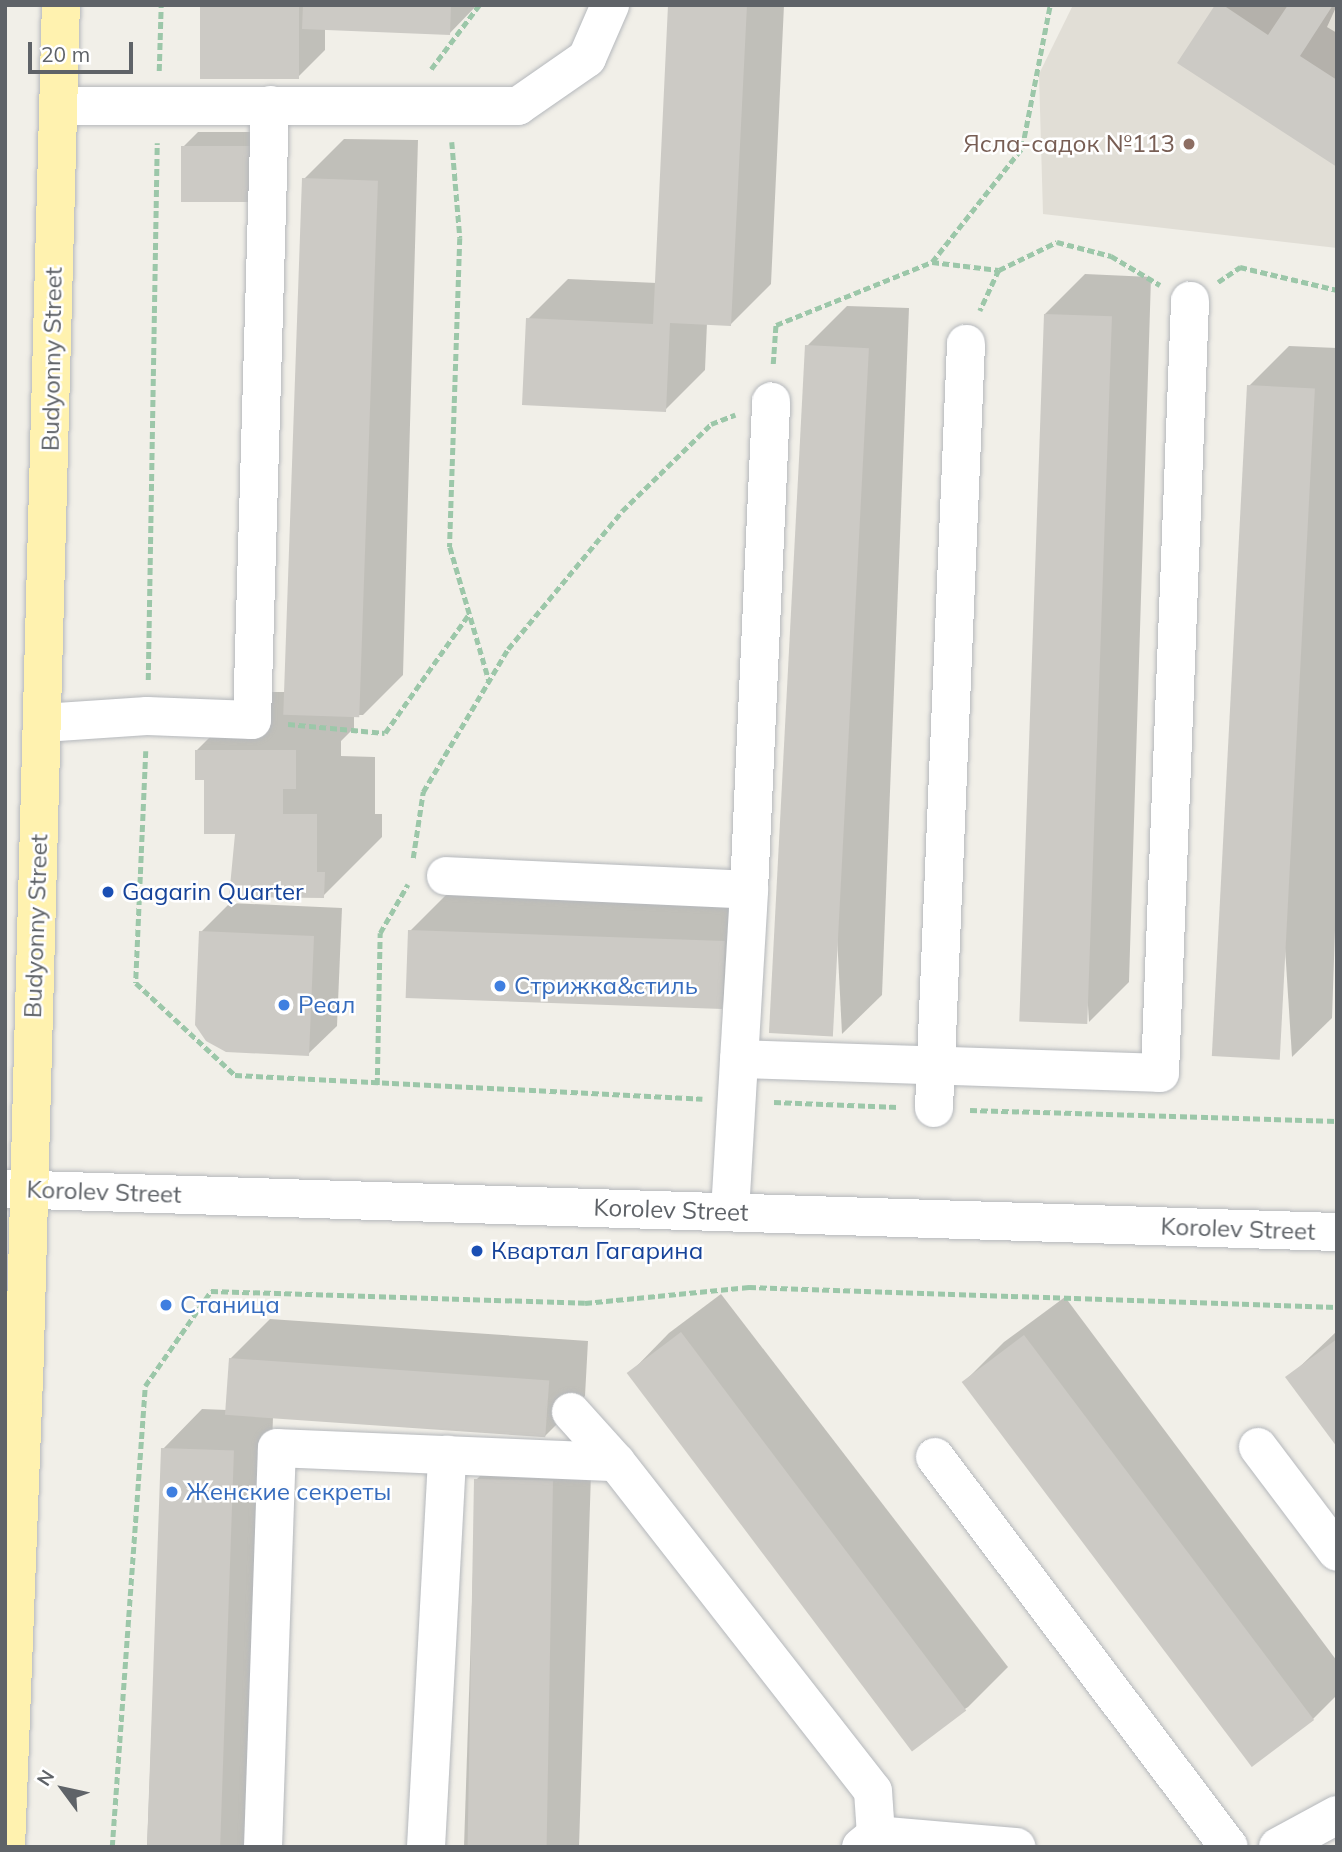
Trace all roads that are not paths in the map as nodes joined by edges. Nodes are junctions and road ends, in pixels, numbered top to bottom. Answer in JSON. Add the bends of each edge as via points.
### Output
{"nodes":[{"id":1,"x":61,"y":5,"type":"edge"},
{"id":2,"x":610,"y":5,"type":"edge"},
{"id":3,"x":270,"y":105,"type":"junction"},
{"id":4,"x":58,"y":106,"type":"junction"},
{"id":5,"x":1190,"y":301,"type":"dead end"},
{"id":6,"x":966,"y":344,"type":"road end"},
{"id":7,"x":771,"y":401,"type":"road end"},
{"id":8,"x":43,"y":723,"type":"junction"},
{"id":9,"x":429,"y":872,"type":"road end"},
{"id":10,"x":749,"y":890,"type":"junction"},
{"id":11,"x":739,"y":1059,"type":"junction"},
{"id":12,"x":936,"y":1062,"type":"junction"},
{"id":13,"x":934,"y":1108,"type":"road end"},
{"id":14,"x":18,"y":1189,"type":"edge"},
{"id":15,"x":730,"y":1212,"type":"junction"},
{"id":16,"x":1337,"y":1232,"type":"edge"},
{"id":17,"x":571,"y":1412,"type":"dead end"},
{"id":18,"x":1258,"y":1447,"type":"dead end"},
{"id":19,"x":447,"y":1455,"type":"junction"},
{"id":20,"x":935,"y":1457,"type":"dead end"},
{"id":21,"x":616,"y":1462,"type":"junction"},
{"id":22,"x":1337,"y":1552,"type":"edge"},
{"id":23,"x":1337,"y":1815,"type":"edge"},
{"id":24,"x":868,"y":1841,"type":"edge"},
{"id":25,"x":6,"y":1847,"type":"edge"},
{"id":26,"x":263,"y":1847,"type":"edge"},
{"id":27,"x":426,"y":1847,"type":"edge"},
{"id":28,"x":1016,"y":1847,"type":"edge"},
{"id":29,"x":1229,"y":1847,"type":"edge"},
{"id":30,"x":1278,"y":1847,"type":"edge"}],
"edges":[{"from":1,"to":4,"type":"main road","name":"Budyonny Street"},
{"from":2,"to":3,"type":"street","via":[[587,58],[518,106]]},
{"from":3,"to":4,"type":"street"},
{"from":3,"to":8,"type":"street","via":[[252,720],[147,716]]},
{"from":4,"to":8,"type":"main road","name":"Budyonny Street"},
{"from":5,"to":12,"type":"street","via":[[1160,1073]]},
{"from":6,"to":12,"type":"street"},
{"from":7,"to":10,"type":"street"},
{"from":8,"to":14,"type":"main road","name":"Budyonny Street"},
{"from":9,"to":10,"type":"street"},
{"from":10,"to":11,"type":"street"},
{"from":11,"to":12,"type":"street"},
{"from":11,"to":15,"type":"street"},
{"from":12,"to":13,"type":"street"},
{"from":14,"to":15,"type":"street","name":"Korolev Street"},
{"from":14,"to":25,"type":"main road","name":"Budyonny Street"},
{"from":15,"to":16,"type":"street","name":"Korolev Street"},
{"from":17,"to":21,"type":"street"},
{"from":18,"to":22,"type":"street"},
{"from":19,"to":21,"type":"street"},
{"from":19,"to":26,"type":"street","via":[[277,1448]]},
{"from":19,"to":27,"type":"street"},
{"from":20,"to":29,"type":"street"},
{"from":21,"to":24,"type":"street","via":[[873,1791]]},
{"from":23,"to":30,"type":"street"},
{"from":24,"to":28,"type":"street"}]}
